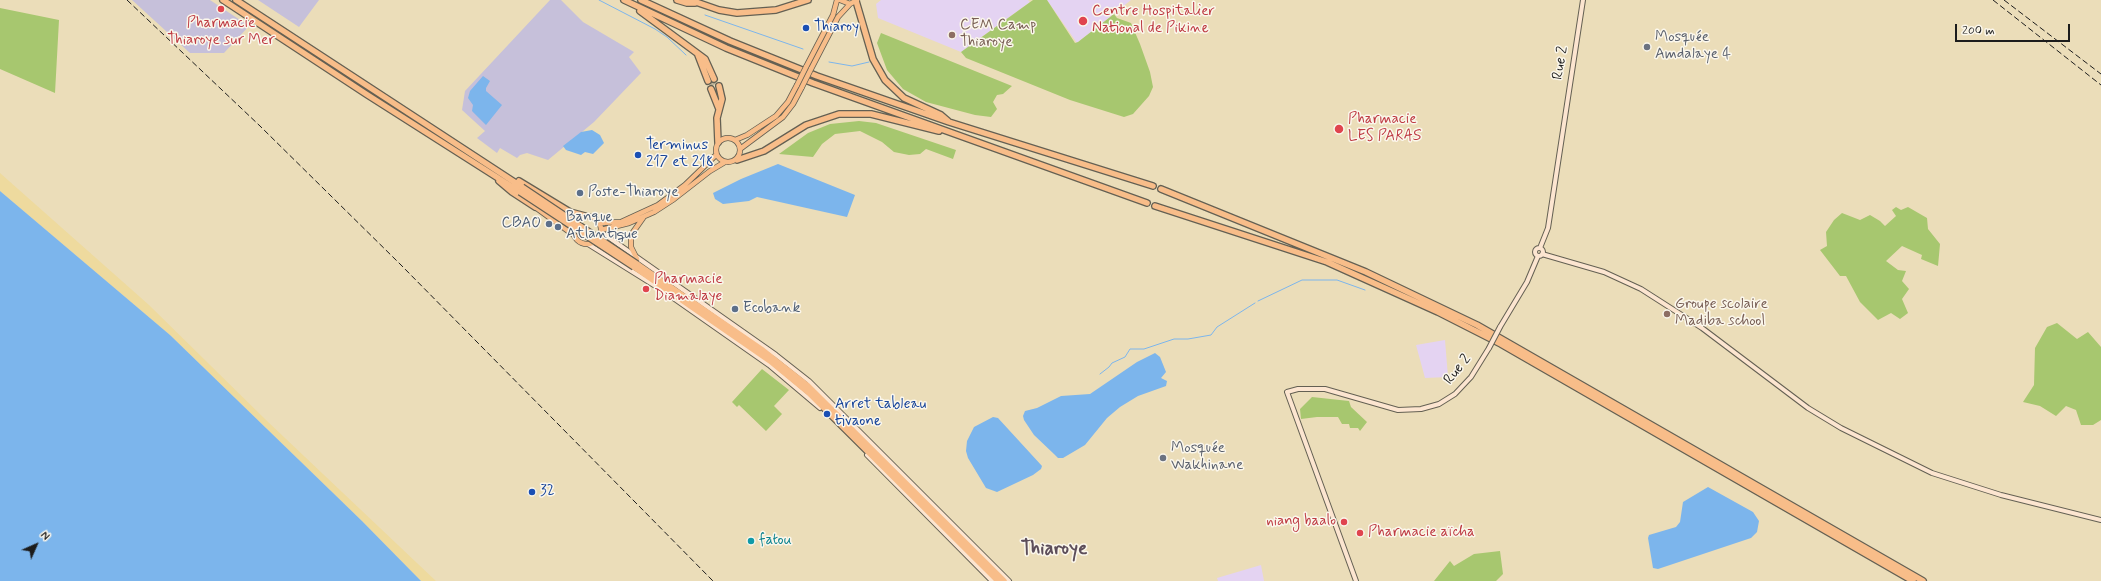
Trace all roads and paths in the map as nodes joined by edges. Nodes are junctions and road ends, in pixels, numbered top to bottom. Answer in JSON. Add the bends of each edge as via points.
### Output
{"nodes":[{"id":1,"x":223,"y":0,"type":"edge"},
{"id":2,"x":236,"y":0,"type":"edge"},
{"id":3,"x":625,"y":0,"type":"edge"},
{"id":4,"x":641,"y":0,"type":"edge"},
{"id":5,"x":677,"y":0,"type":"edge"},
{"id":6,"x":684,"y":0,"type":"edge"},
{"id":7,"x":808,"y":0,"type":"edge"},
{"id":8,"x":838,"y":0,"type":"edge"},
{"id":9,"x":856,"y":0,"type":"edge"},
{"id":10,"x":1583,"y":0,"type":"edge"},
{"id":11,"x":693,"y":1,"type":"edge"},
{"id":12,"x":850,"y":4,"type":"junction"},
{"id":13,"x":809,"y":68,"type":"junction"},
{"id":14,"x":712,"y":79,"type":"tunnel mouth"},
{"id":15,"x":800,"y":86,"type":"junction"},
{"id":16,"x":715,"y":87,"type":"tunnel mouth"},
{"id":17,"x":949,"y":122,"type":"junction"},
{"id":18,"x":943,"y":131,"type":"junction"},
{"id":19,"x":734,"y":140,"type":"junction"},
{"id":20,"x":718,"y":142,"type":"junction"},
{"id":21,"x":740,"y":149,"type":"junction"},
{"id":22,"x":716,"y":155,"type":"junction"},
{"id":23,"x":737,"y":160,"type":"junction"},
{"id":24,"x":725,"y":162,"type":"junction"},
{"id":25,"x":498,"y":175,"type":"junction"},
{"id":26,"x":1153,"y":186,"type":"dead end"},
{"id":27,"x":1161,"y":189,"type":"dead end"},
{"id":28,"x":1147,"y":203,"type":"dead end"},
{"id":29,"x":1155,"y":206,"type":"dead end"},
{"id":30,"x":534,"y":207,"type":"joint"},
{"id":31,"x":585,"y":216,"type":"junction"},
{"id":32,"x":644,"y":217,"type":"junction"},
{"id":33,"x":599,"y":223,"type":"junction"},
{"id":34,"x":601,"y":231,"type":"junction"},
{"id":35,"x":575,"y":236,"type":"junction"},
{"id":36,"x":588,"y":244,"type":"junction"},
{"id":37,"x":1540,"y":248,"type":"junction"},
{"id":38,"x":1540,"y":255,"type":"junction"},
{"id":39,"x":636,"y":263,"type":"junction"},
{"id":40,"x":2101,"y":520,"type":"edge"},
{"id":41,"x":974,"y":548,"type":"junction"},
{"id":42,"x":992,"y":581,"type":"edge"},
{"id":43,"x":998,"y":581,"type":"edge"},
{"id":44,"x":1004,"y":581,"type":"edge"},
{"id":45,"x":1010,"y":581,"type":"edge"},
{"id":46,"x":1356,"y":581,"type":"edge"},
{"id":47,"x":1912,"y":581,"type":"edge"},
{"id":48,"x":1923,"y":581,"type":"edge"}],
"edges":[{"from":1,"to":25,"type":"highway","via":[[378,102]]},
{"from":2,"to":25,"type":"highway"},
{"from":3,"to":14,"type":"highway","via":[[698,54]]},
{"from":3,"to":18,"type":"highway","via":[[726,48],[813,84]]},
{"from":4,"to":17,"type":"highway","via":[[730,41],[817,76]]},
{"from":5,"to":11,"type":"highway","via":[[687,3]]},
{"from":6,"to":11,"type":"highway"},
{"from":7,"to":11,"type":"highway","via":[[776,10],[737,13]]},
{"from":8,"to":12,"type":"main road"},
{"from":8,"to":13,"type":"main road"},
{"from":9,"to":12,"type":"main road"},
{"from":9,"to":17,"type":"highway","via":[[873,59],[884,80],[904,98],[941,115]]},
{"from":10,"to":37,"type":"street","name":"Rue 2","via":[[1548,228]]},
{"from":12,"to":13,"type":"main road","via":[[838,17]]},
{"from":13,"to":15,"type":"main road","bridge":true},
{"from":15,"to":19,"type":"main road","via":[[776,116],[747,135]]},
{"from":15,"to":21,"type":"main road","via":[[793,104],[783,117]]},
{"from":16,"to":20,"type":"highway","via":[[719,109]]},
{"from":17,"to":26,"type":"highway"},
{"from":18,"to":23,"type":"highway","via":[[934,131],[870,114],[839,114],[806,124],[764,151]]},
{"from":18,"to":28,"type":"highway"},
{"from":19,"to":20,"type":"main road","via":[[728,138]]},
{"from":19,"to":21,"type":"main road"},
{"from":20,"to":22,"type":"main road"},
{"from":21,"to":23,"type":"main road"},
{"from":22,"to":24,"type":"main road"},
{"from":22,"to":33,"type":"main road","via":[[685,185],[658,205],[621,222]]},
{"from":23,"to":24,"type":"main road"},
{"from":24,"to":32,"type":"main road","via":[[667,204]]},
{"from":25,"to":30,"type":"highway","via":[[504,186]]},
{"from":25,"to":31,"type":"highway","via":[[512,177],[570,212]]},
{"from":25,"to":39,"type":"highway","bridge":true},
{"from":27,"to":48,"type":"highway","via":[[1366,272],[1477,325]]},
{"from":29,"to":47,"type":"highway","via":[[1327,262],[1431,308],[1500,344]]},
{"from":30,"to":35,"type":"main road"},
{"from":31,"to":33,"type":"main road","via":[[594,218]]},
{"from":31,"to":35,"type":"main road","via":[[575,223]]},
{"from":32,"to":34,"type":"main road"},
{"from":32,"to":39,"type":"main road","via":[[631,235],[631,247]]},
{"from":33,"to":34,"type":"main road"},
{"from":34,"to":36,"type":"main road","via":[[598,239]]},
{"from":34,"to":39,"type":"street"},
{"from":35,"to":36,"type":"main road","via":[[580,242]]},
{"from":36,"to":42,"type":"street","via":[[663,290],[793,384],[832,418]]},
{"from":37,"to":38,"type":"street"},
{"from":37,"to":38,"type":"street","name":"Rue 2","via":[[1535,251]]},
{"from":38,"to":40,"type":"street","via":[[1604,272],[1642,289],[1702,328],[1808,408],[1841,428],[1932,472],[2001,495]]},
{"from":38,"to":46,"type":"street","name":"Rue 2","bridge":true,"via":[[1489,348],[1464,386],[1447,400],[1410,411],[1398,410],[1341,392],[1319,389],[1288,392]]},
{"from":39,"to":41,"type":"highway","via":[[657,275],[823,398]]},
{"from":39,"to":43,"type":"highway","via":[[770,361],[810,394]]},
{"from":41,"to":44,"type":"highway"},
{"from":41,"to":45,"type":"street"}]}
